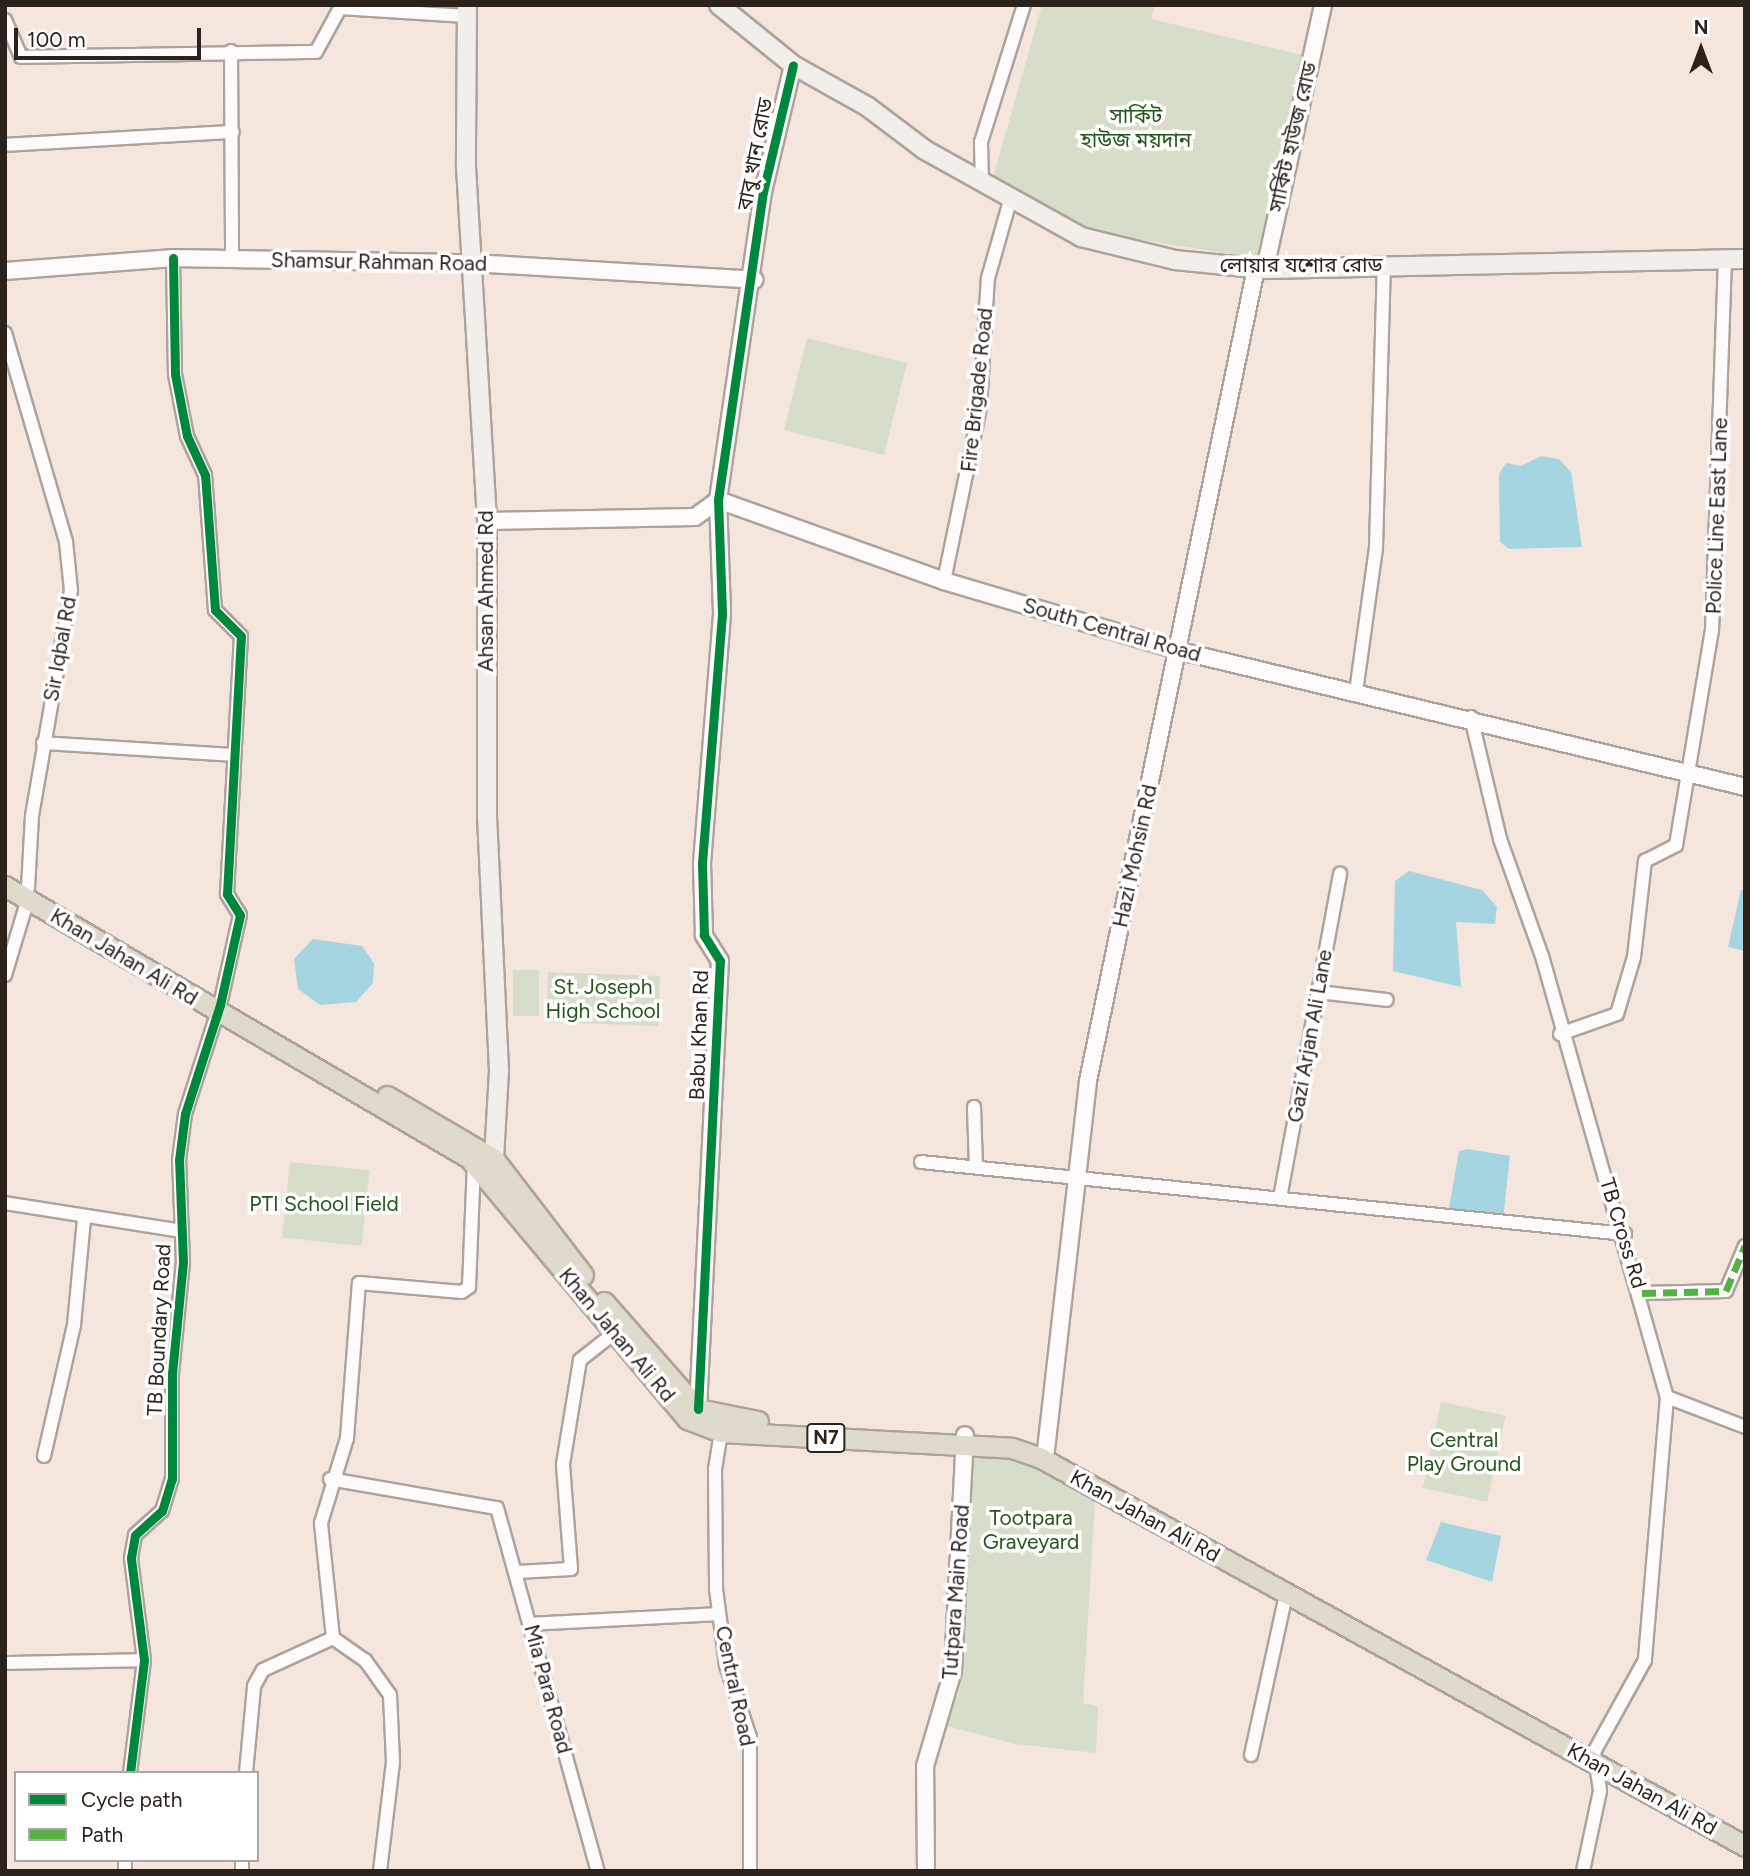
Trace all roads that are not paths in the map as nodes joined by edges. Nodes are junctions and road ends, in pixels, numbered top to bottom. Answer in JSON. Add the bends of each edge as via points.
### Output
{"nodes":[{"id":1,"x":719,"y":5,"type":"edge"},
{"id":2,"x":1024,"y":5,"type":"edge"},
{"id":3,"x":1323,"y":5,"type":"edge"},
{"id":4,"x":466,"y":11,"type":"edge"},
{"id":5,"x":5,"y":20,"type":"edge"},
{"id":6,"x":231,"y":51,"type":"junction"},
{"id":7,"x":793,"y":65,"type":"junction"},
{"id":8,"x":233,"y":132,"type":"junction"},
{"id":9,"x":5,"y":145,"type":"edge"},
{"id":10,"x":982,"y":184,"type":"junction"},
{"id":11,"x":1010,"y":201,"type":"junction"},
{"id":12,"x":173,"y":258,"type":"junction"},
{"id":13,"x":232,"y":259,"type":"junction"},
{"id":14,"x":1745,"y":259,"type":"edge"},
{"id":15,"x":1725,"y":260,"type":"junction"},
{"id":16,"x":472,"y":263,"type":"junction"},
{"id":17,"x":1384,"y":266,"type":"junction"},
{"id":18,"x":1261,"y":268,"type":"junction"},
{"id":19,"x":5,"y":271,"type":"edge"},
{"id":20,"x":754,"y":280,"type":"junction"},
{"id":21,"x":5,"y":334,"type":"edge"},
{"id":22,"x":718,"y":500,"type":"junction"},
{"id":23,"x":487,"y":521,"type":"junction"},
{"id":24,"x":944,"y":581,"type":"junction"},
{"id":25,"x":1180,"y":651,"type":"junction"},
{"id":26,"x":1356,"y":692,"type":"junction"},
{"id":27,"x":1471,"y":717,"type":"junction"},
{"id":28,"x":43,"y":743,"type":"junction"},
{"id":29,"x":234,"y":755,"type":"junction"},
{"id":30,"x":1685,"y":770,"type":"junction"},
{"id":31,"x":1745,"y":787,"type":"edge"},
{"id":32,"x":5,"y":874,"type":"edge"},
{"id":33,"x":1339,"y":874,"type":"dead end"},
{"id":34,"x":5,"y":886,"type":"edge"},
{"id":35,"x":28,"y":894,"type":"junction"},
{"id":36,"x":5,"y":975,"type":"edge"},
{"id":37,"x":1318,"y":992,"type":"junction"},
{"id":38,"x":1387,"y":1000,"type":"dead end"},
{"id":39,"x":218,"y":1009,"type":"junction"},
{"id":40,"x":1560,"y":1034,"type":"junction"},
{"id":41,"x":974,"y":1107,"type":"dead end"},
{"id":42,"x":920,"y":1162,"type":"dead end"},
{"id":43,"x":484,"y":1165,"type":"junction"},
{"id":44,"x":976,"y":1166,"type":"junction"},
{"id":45,"x":1074,"y":1174,"type":"junction"},
{"id":46,"x":1280,"y":1198,"type":"junction"},
{"id":47,"x":5,"y":1203,"type":"edge"},
{"id":48,"x":84,"y":1219,"type":"junction"},
{"id":49,"x":181,"y":1231,"type":"junction"},
{"id":50,"x":1625,"y":1234,"type":"junction"},
{"id":51,"x":1745,"y":1246,"type":"edge"},
{"id":52,"x":1642,"y":1293,"type":"junction"},
{"id":53,"x":613,"y":1334,"type":"junction"},
{"id":54,"x":1667,"y":1397,"type":"junction"},
{"id":55,"x":698,"y":1409,"type":"junction"},
{"id":56,"x":722,"y":1426,"type":"junction"},
{"id":57,"x":1745,"y":1427,"type":"edge"},
{"id":58,"x":964,"y":1440,"type":"junction"},
{"id":59,"x":1046,"y":1450,"type":"junction"},
{"id":60,"x":44,"y":1456,"type":"dead end"},
{"id":61,"x":330,"y":1479,"type":"junction"},
{"id":62,"x":517,"y":1572,"type":"junction"},
{"id":63,"x":1286,"y":1594,"type":"junction"},
{"id":64,"x":719,"y":1614,"type":"junction"},
{"id":65,"x":528,"y":1624,"type":"junction"},
{"id":66,"x":333,"y":1638,"type":"junction"},
{"id":67,"x":144,"y":1660,"type":"junction"},
{"id":68,"x":5,"y":1663,"type":"edge"},
{"id":69,"x":1251,"y":1755,"type":"dead end"},
{"id":70,"x":1597,"y":1758,"type":"junction"},
{"id":71,"x":130,"y":1771,"type":"edge"},
{"id":72,"x":246,"y":1771,"type":"edge"},
{"id":73,"x":1745,"y":1834,"type":"edge"},
{"id":74,"x":1745,"y":1846,"type":"edge"},
{"id":75,"x":380,"y":1871,"type":"edge"},
{"id":76,"x":598,"y":1871,"type":"edge"},
{"id":77,"x":750,"y":1871,"type":"edge"},
{"id":78,"x":926,"y":1871,"type":"edge"},
{"id":79,"x":1583,"y":1871,"type":"edge"}],
"edges":[{"from":1,"to":7,"type":"main road","name":"লোয়ার যশোর রোড"},
{"from":2,"to":10,"type":"street","via":[[981,142]]},
{"from":3,"to":18,"type":"street","name":"সার্কিট হাউজ রোড"},
{"from":4,"to":6,"type":"street","via":[[340,8],[316,52]]},
{"from":4,"to":16,"type":"main road","name":"Ahsan Ahmed Rd"},
{"from":5,"to":6,"type":"street","via":[[21,57]]},
{"from":6,"to":8,"type":"street"},
{"from":7,"to":10,"type":"main road","name":"লোয়ার যশোর রোড"},
{"from":7,"to":20,"type":"street","name":"বাবু খান রোড","via":[[763,192]]},
{"from":8,"to":9,"type":"street"},
{"from":8,"to":13,"type":"street"},
{"from":10,"to":11,"type":"main road","name":"লোয়ার যশোর রোড"},
{"from":11,"to":18,"type":"main road","name":"লোয়ার যশোর রোড","via":[[1082,237],[1175,260]]},
{"from":11,"to":24,"type":"street","name":"Fire Brigade Road","via":[[988,278],[980,407]]},
{"from":12,"to":13,"type":"street","name":"Shamsur Rahman Road"},
{"from":12,"to":19,"type":"street","name":"Shamsur Rahman Road"},
{"from":12,"to":29,"type":"street","name":"TB Boundary Road","via":[[175,374],[187,436],[205,475],[215,610],[241,636]]},
{"from":13,"to":16,"type":"street","name":"Shamsur Rahman Road"},
{"from":14,"to":15,"type":"main road","name":"লোয়ার যশোর রোড"},
{"from":15,"to":17,"type":"main road","name":"লোয়ার যশোর রোড"},
{"from":15,"to":30,"type":"street","name":"Police Line East Lane","via":[[1712,631]]},
{"from":16,"to":20,"type":"street","name":"Shamsur Rahman Road"},
{"from":16,"to":23,"type":"main road","name":"Ahsan Ahmed Rd"},
{"from":17,"to":18,"type":"main road","name":"লোয়ার যশোর রোড"},
{"from":17,"to":26,"type":"street","via":[[1376,547]]},
{"from":18,"to":25,"type":"street","name":"Hazi Mohsin Rd","via":[[1205,496]]},
{"from":20,"to":22,"type":"street","name":"বাবু খান রোড"},
{"from":21,"to":28,"type":"street","name":"Sir Iqbal Rd","via":[[66,542],[71,590]]},
{"from":22,"to":23,"type":"street","via":[[695,517]]},
{"from":22,"to":24,"type":"street","name":"South Central Road"},
{"from":22,"to":55,"type":"street","name":"Babu Khan Rd","via":[[723,613],[702,863],[704,935],[720,961]]},
{"from":23,"to":43,"type":"main road","name":"Ahsan Ahmed Rd","via":[[487,816],[499,1071]]},
{"from":24,"to":25,"type":"street","name":"South Central Road"},
{"from":25,"to":26,"type":"street","name":"South Central Road"},
{"from":25,"to":45,"type":"street","name":"Hazi Mohsin Rd"},
{"from":26,"to":27,"type":"street","name":"South Central Road"},
{"from":27,"to":30,"type":"street","name":"South Central Road"},
{"from":27,"to":40,"type":"street","name":"TB Cross Rd"},
{"from":28,"to":29,"type":"street"},
{"from":28,"to":35,"type":"street","name":"Sir Iqbal Rd"},
{"from":29,"to":39,"type":"street","name":"TB Boundary Road","via":[[227,894],[240,915]]},
{"from":30,"to":31,"type":"street","name":"South Central Road"},
{"from":30,"to":40,"type":"street","name":"Police Line East Lane","via":[[1676,845],[1645,861],[1634,957],[1617,1014]]},
{"from":32,"to":35,"type":"highway","name":"Khan Jahan Ali Rd","number":"N7"},
{"from":33,"to":37,"type":"street","name":"Gazi Arjan Ali Lane"},
{"from":34,"to":35,"type":"highway","name":"Khan Jahan Ali Rd","number":"N7"},
{"from":35,"to":36,"type":"street","name":"Sir Iqbal Rd"},
{"from":35,"to":39,"type":"highway","name":"Khan Jahan Ali Rd","number":"N7"},
{"from":37,"to":38,"type":"street"},
{"from":37,"to":46,"type":"street","name":"Gazi Arjan Ali Lane"},
{"from":39,"to":43,"type":"highway","name":"Khan Jahan Ali Rd","number":"N7"},
{"from":39,"to":49,"type":"street","name":"TB Boundary Road","via":[[185,1114]]},
{"from":40,"to":50,"type":"street","name":"TB Cross Rd"},
{"from":41,"to":44,"type":"street"},
{"from":42,"to":44,"type":"street"},
{"from":43,"to":53,"type":"highway","name":"Khan Jahan Ali Rd","number":"N7"},
{"from":43,"to":55,"type":"highway","name":"Khan Jahan Ali Rd","number":"N7"},
{"from":43,"to":61,"type":"street","via":[[469,1287],[462,1292],[359,1283],[347,1438]]},
{"from":44,"to":45,"type":"street"},
{"from":45,"to":46,"type":"street"},
{"from":45,"to":59,"type":"street","name":"Hazi Mohsin Rd"},
{"from":46,"to":50,"type":"street"},
{"from":47,"to":48,"type":"street"},
{"from":48,"to":49,"type":"street"},
{"from":48,"to":60,"type":"street","via":[[74,1325]]},
{"from":49,"to":67,"type":"street","name":"TB Boundary Road","via":[[172,1479],[162,1511],[135,1535],[131,1558]]},
{"from":50,"to":52,"type":"street","name":"TB Cross Rd"},
{"from":51,"to":52,"type":"street","via":[[1726,1291]]},
{"from":52,"to":54,"type":"street","name":"TB Cross Rd"},
{"from":53,"to":56,"type":"highway","name":"Khan Jahan Ali Rd","number":"N7","via":[[687,1419]]},
{"from":53,"to":62,"type":"street","via":[[580,1360],[563,1464],[571,1569]]},
{"from":54,"to":57,"type":"street"},
{"from":54,"to":70,"type":"street","name":"TB Cross Rd","via":[[1645,1660]]},
{"from":55,"to":56,"type":"highway","name":"Khan Jahan Ali Rd","number":"N7"},
{"from":56,"to":58,"type":"highway","name":"Khan Jahan Ali Rd","number":"N7"},
{"from":56,"to":64,"type":"street","name":"Central Road","via":[[715,1469]]},
{"from":58,"to":59,"type":"highway","name":"Khan Jahan Ali Rd","number":"N7","via":[[1016,1438]]},
{"from":58,"to":63,"type":"highway","name":"Khan Jahan Ali Rd","number":"N7","via":[[1041,1458]]},
{"from":58,"to":78,"type":"street","name":"Tutpara Main Road","via":[[953,1671],[925,1766]]},
{"from":59,"to":70,"type":"highway","name":"Khan Jahan Ali Rd","number":"N7"},
{"from":61,"to":62,"type":"street","name":"Mia Para Road","via":[[497,1508]]},
{"from":61,"to":66,"type":"street","via":[[321,1523]]},
{"from":62,"to":65,"type":"street","name":"Mia Para Road"},
{"from":63,"to":69,"type":"street"},
{"from":63,"to":70,"type":"highway","name":"Khan Jahan Ali Rd","number":"N7"},
{"from":64,"to":65,"type":"street"},
{"from":64,"to":77,"type":"street","name":"Central Road","via":[[726,1665],[750,1737]]},
{"from":65,"to":76,"type":"street","name":"Mia Para Road"},
{"from":66,"to":72,"type":"street","via":[[262,1670],[254,1686]]},
{"from":66,"to":75,"type":"street","via":[[365,1660],[390,1695],[393,1762]]},
{"from":67,"to":68,"type":"street"},
{"from":67,"to":71,"type":"street","name":"TB Boundary Road"},
{"from":70,"to":73,"type":"highway","name":"Khan Jahan Ali Rd","number":"N7"},
{"from":70,"to":74,"type":"highway","name":"Khan Jahan Ali Rd","number":"N7"},
{"from":70,"to":79,"type":"street"}]}
